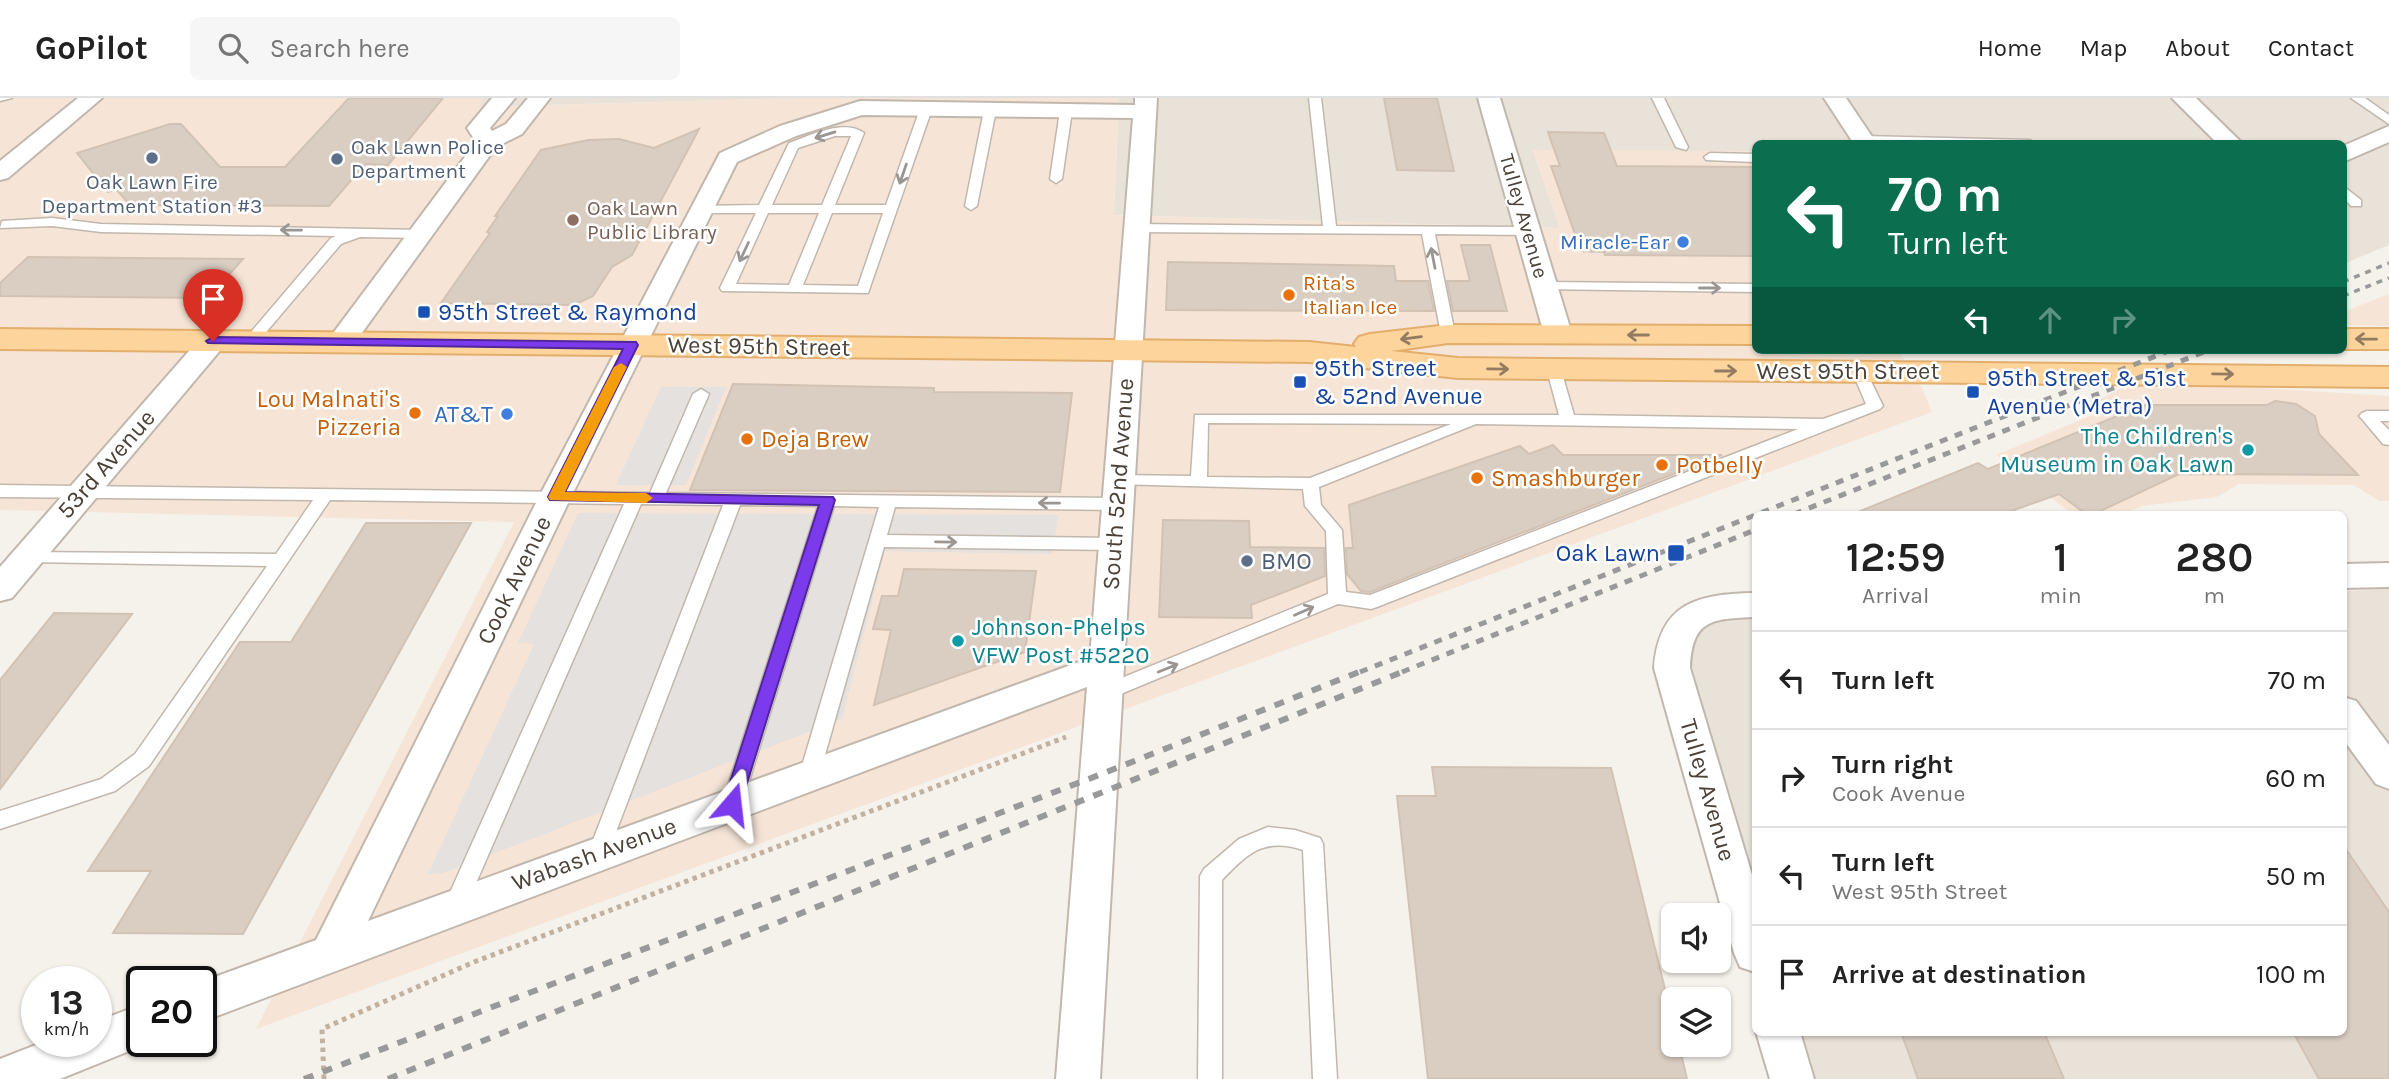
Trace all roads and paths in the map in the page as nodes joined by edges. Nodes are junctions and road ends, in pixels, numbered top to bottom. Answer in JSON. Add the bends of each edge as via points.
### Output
{"nodes":[{"id":1,"x":0,"y":98,"type":"edge"},
{"id":2,"x":6,"y":98,"type":"edge"},
{"id":3,"x":91,"y":98,"type":"edge"},
{"id":4,"x":503,"y":98,"type":"edge"},
{"id":5,"x":539,"y":98,"type":"edge"},
{"id":6,"x":1315,"y":98,"type":"edge"},
{"id":7,"x":1489,"y":98,"type":"edge"},
{"id":8,"x":1658,"y":98,"type":"edge"},
{"id":9,"x":1835,"y":98,"type":"edge"},
{"id":10,"x":2182,"y":98,"type":"edge"},
{"id":11,"x":2357,"y":98,"type":"edge"},
{"id":12,"x":904,"y":103,"type":"edge"},
{"id":13,"x":1145,"y":105,"type":"edge"},
{"id":14,"x":978,"y":106,"type":"edge"},
{"id":15,"x":926,"y":109,"type":"junction"},
{"id":16,"x":1066,"y":111,"type":"junction"},
{"id":17,"x":2389,"y":120,"type":"edge"},
{"id":18,"x":2389,"y":132,"type":"edge"},
{"id":19,"x":1863,"y":140,"type":"edge"},
{"id":20,"x":2228,"y":140,"type":"edge"},
{"id":21,"x":488,"y":142,"type":"junction"},
{"id":22,"x":1682,"y":148,"type":"dead end"},
{"id":23,"x":2347,"y":153,"type":"edge"},
{"id":24,"x":1710,"y":157,"type":"dead end"},
{"id":25,"x":1752,"y":158,"type":"edge"},
{"id":26,"x":0,"y":173,"type":"edge"},
{"id":27,"x":1056,"y":179,"type":"dead end"},
{"id":28,"x":971,"y":206,"type":"dead end"},
{"id":29,"x":701,"y":209,"type":"junction"},
{"id":30,"x":764,"y":209,"type":"junction"},
{"id":31,"x":891,"y":209,"type":"junction"},
{"id":32,"x":827,"y":210,"type":"junction"},
{"id":33,"x":1136,"y":228,"type":"junction"},
{"id":34,"x":1,"y":229,"type":"edge"},
{"id":35,"x":1330,"y":230,"type":"junction"},
{"id":36,"x":1428,"y":230,"type":"junction"},
{"id":37,"x":1528,"y":231,"type":"junction"},
{"id":38,"x":359,"y":233,"type":"junction"},
{"id":39,"x":421,"y":234,"type":"junction"},
{"id":40,"x":1544,"y":286,"type":"junction"},
{"id":41,"x":1752,"y":288,"type":"edge"},
{"id":42,"x":794,"y":289,"type":"junction"},
{"id":43,"x":1448,"y":334,"type":"junction"},
{"id":44,"x":1558,"y":334,"type":"junction"},
{"id":45,"x":1752,"y":335,"type":"edge"},
{"id":46,"x":0,"y":339,"type":"edge"},
{"id":47,"x":2347,"y":339,"type":"edge"},
{"id":48,"x":2389,"y":339,"type":"edge"},
{"id":49,"x":213,"y":341,"type":"junction"},
{"id":50,"x":251,"y":341,"type":"junction"},
{"id":51,"x":341,"y":342,"type":"junction"},
{"id":52,"x":632,"y":345,"type":"junction"},
{"id":53,"x":1127,"y":350,"type":"junction"},
{"id":54,"x":1309,"y":352,"type":"junction"},
{"id":55,"x":1554,"y":370,"type":"junction"},
{"id":56,"x":1859,"y":371,"type":"junction"},
{"id":57,"x":2389,"y":377,"type":"edge"},
{"id":58,"x":701,"y":394,"type":"dead end"},
{"id":59,"x":2389,"y":416,"type":"edge"},
{"id":60,"x":1479,"y":420,"type":"junction"},
{"id":61,"x":1568,"y":420,"type":"junction"},
{"id":62,"x":1824,"y":424,"type":"junction"},
{"id":63,"x":2389,"y":440,"type":"edge"},
{"id":64,"x":1199,"y":482,"type":"junction"},
{"id":65,"x":1311,"y":484,"type":"junction"},
{"id":66,"x":0,"y":491,"type":"edge"},
{"id":67,"x":84,"y":491,"type":"junction"},
{"id":68,"x":1118,"y":492,"type":"junction"},
{"id":69,"x":326,"y":494,"type":"junction"},
{"id":70,"x":555,"y":497,"type":"junction"},
{"id":71,"x":635,"y":498,"type":"junction"},
{"id":72,"x":656,"y":498,"type":"junction"},
{"id":73,"x":734,"y":499,"type":"junction"},
{"id":74,"x":828,"y":500,"type":"junction"},
{"id":75,"x":889,"y":501,"type":"junction"},
{"id":76,"x":878,"y":541,"type":"junction"},
{"id":77,"x":1114,"y":544,"type":"junction"},
{"id":78,"x":28,"y":556,"type":"junction"},
{"id":79,"x":281,"y":560,"type":"junction"},
{"id":80,"x":2389,"y":575,"type":"edge"},
{"id":81,"x":2347,"y":576,"type":"edge"},
{"id":82,"x":0,"y":589,"type":"edge"},
{"id":83,"x":1337,"y":597,"type":"junction"},
{"id":84,"x":1752,"y":605,"type":"edge"},
{"id":85,"x":1105,"y":694,"type":"junction"},
{"id":86,"x":2347,"y":716,"type":"edge"},
{"id":87,"x":2389,"y":772,"type":"edge"},
{"id":88,"x":808,"y":776,"type":"junction"},
{"id":89,"x":732,"y":804,"type":"junction"},
{"id":90,"x":0,"y":820,"type":"edge"},
{"id":91,"x":598,"y":853,"type":"junction"},
{"id":92,"x":455,"y":906,"type":"junction"},
{"id":93,"x":1752,"y":943,"type":"edge"},
{"id":94,"x":332,"y":951,"type":"junction"},
{"id":95,"x":217,"y":996,"type":"edge"},
{"id":96,"x":126,"y":1031,"type":"edge"},
{"id":97,"x":1779,"y":1036,"type":"edge"},
{"id":98,"x":5,"y":1079,"type":"edge"},
{"id":99,"x":324,"y":1079,"type":"edge"},
{"id":100,"x":1078,"y":1079,"type":"edge"},
{"id":101,"x":1210,"y":1079,"type":"edge"},
{"id":102,"x":1325,"y":1079,"type":"edge"},
{"id":103,"x":1792,"y":1079,"type":"edge"}],
"edges":[{"from":1,"to":2,"type":"lane"},
{"from":3,"to":26,"type":"street"},
{"from":4,"to":21,"type":"street","via":[[478,128]]},
{"from":5,"to":21,"type":"street","via":[[514,129]]},
{"from":6,"to":35,"type":"lane"},
{"from":7,"to":37,"type":"street","name":"Tulley Avenue"},
{"from":8,"to":22,"type":"lane"},
{"from":9,"to":19,"type":"street"},
{"from":10,"to":20,"type":"street"},
{"from":11,"to":17,"type":"lane"},
{"from":12,"to":15,"type":"street","name":"Cook Avenue"},
{"from":12,"to":29,"type":"street","name":"Cook Avenue","via":[[860,108],[788,131],[727,158]]},
{"from":13,"to":16,"type":"street","name":"Cook Avenue"},
{"from":13,"to":33,"type":"street","name":"South 52nd Avenue"},
{"from":14,"to":15,"type":"street","name":"Cook Avenue"},
{"from":14,"to":16,"type":"street","name":"Cook Avenue"},
{"from":14,"to":28,"type":"lane"},
{"from":15,"to":31,"type":"lane","one_way":true},
{"from":16,"to":27,"type":"lane"},
{"from":18,"to":23,"type":"street"},
{"from":21,"to":39,"type":"street"},
{"from":24,"to":25,"type":"lane"},
{"from":29,"to":30,"type":"lane"},
{"from":29,"to":52,"type":"street","name":"Cook Avenue"},
{"from":30,"to":32,"type":"lane"},
{"from":32,"to":30,"type":"lane","one_way":true,"via":[[858,132],[834,132],[793,146]]},
{"from":30,"to":42,"type":"lane","one_way":true,"via":[[727,288]]},
{"from":31,"to":32,"type":"lane"},
{"from":31,"to":42,"type":"lane","via":[[863,290]]},
{"from":32,"to":42,"type":"lane"},
{"from":33,"to":35,"type":"lane"},
{"from":33,"to":53,"type":"street","name":"South 52nd Avenue"},
{"from":38,"to":34,"type":"lane","one_way":true,"via":[[101,228],[52,222]]},
{"from":35,"to":36,"type":"lane"},
{"from":36,"to":37,"type":"lane"},
{"from":43,"to":36,"type":"lane","one_way":true},
{"from":37,"to":40,"type":"street","name":"Tulley Avenue"},
{"from":38,"to":39,"type":"lane"},
{"from":38,"to":50,"type":"lane","via":[[336,241]]},
{"from":39,"to":51,"type":"street"},
{"from":40,"to":41,"type":"lane","one_way":true},
{"from":40,"to":44,"type":"street","name":"Tulley Avenue"},
{"from":43,"to":44,"type":"main road","name":"West 95th Street"},
{"from":43,"to":54,"type":"main road","name":"West 95th Street","one_way":true},
{"from":45,"to":44,"type":"main road","name":"West 95th Street","one_way":true},
{"from":46,"to":49,"type":"main road","name":"West 95th Street"},
{"from":48,"to":47,"type":"main road","one_way":true},
{"from":49,"to":50,"type":"main road","name":"West 95th Street"},
{"from":49,"to":67,"type":"street","name":"53rd Avenue"},
{"from":50,"to":51,"type":"main road","name":"West 95th Street"},
{"from":51,"to":52,"type":"main road","name":"West 95th Street"},
{"from":52,"to":53,"type":"main road","name":"West 95th Street"},
{"from":52,"to":70,"type":"street","name":"Cook Avenue"},
{"from":53,"to":54,"type":"main road","name":"West 95th Street"},
{"from":53,"to":68,"type":"street","name":"South 52nd Avenue"},
{"from":54,"to":55,"type":"main road","name":"West 95th Street","one_way":true,"via":[[1458,368]]},
{"from":55,"to":56,"type":"main road","name":"West 95th Street","one_way":true},
{"from":55,"to":61,"type":"lane"},
{"from":56,"to":57,"type":"main road","name":"West 95th Street","one_way":true},
{"from":56,"to":62,"type":"lane","via":[[1875,406]]},
{"from":58,"to":72,"type":"lane"},
{"from":59,"to":63,"type":"lane","via":[[2367,416]]},
{"from":60,"to":61,"type":"lane"},
{"from":60,"to":64,"type":"lane","via":[[1200,418]]},
{"from":60,"to":65,"type":"lane"},
{"from":61,"to":62,"type":"lane"},
{"from":62,"to":83,"type":"lane","via":[[1371,601]]},
{"from":64,"to":65,"type":"lane"},
{"from":64,"to":68,"type":"lane"},
{"from":65,"to":83,"type":"lane","via":[[1313,506],[1334,530]]},
{"from":66,"to":67,"type":"lane"},
{"from":67,"to":69,"type":"lane"},
{"from":67,"to":78,"type":"street","name":"53rd Avenue"},
{"from":68,"to":75,"type":"lane","one_way":true},
{"from":68,"to":77,"type":"street","name":"South 52nd Avenue"},
{"from":69,"to":70,"type":"lane"},
{"from":69,"to":79,"type":"lane"},
{"from":70,"to":71,"type":"lane"},
{"from":70,"to":94,"type":"street","name":"Cook Avenue"},
{"from":71,"to":72,"type":"lane"},
{"from":71,"to":92,"type":"lane"},
{"from":72,"to":73,"type":"lane"},
{"from":73,"to":74,"type":"lane"},
{"from":73,"to":91,"type":"lane"},
{"from":74,"to":75,"type":"lane"},
{"from":74,"to":89,"type":"lane"},
{"from":75,"to":76,"type":"lane"},
{"from":76,"to":77,"type":"lane","one_way":true},
{"from":76,"to":88,"type":"lane"},
{"from":77,"to":85,"type":"street","name":"South 52nd Avenue"},
{"from":78,"to":79,"type":"lane"},
{"from":78,"to":82,"type":"street","name":"53rd Avenue"},
{"from":79,"to":90,"type":"lane","via":[[142,760],[108,785]]},
{"from":80,"to":81,"type":"street"},
{"from":85,"to":83,"type":"lane","one_way":true},
{"from":84,"to":93,"type":"street","name":"Tulley Avenue","via":[[1723,605],[1688,618],[1672,642],[1672,668]]},
{"from":85,"to":88,"type":"street","name":"Wabash Avenue"},
{"from":85,"to":99,"type":"path","via":[[321,1030]]},
{"from":85,"to":100,"type":"street","name":"South 52nd Avenue"},
{"from":86,"to":87,"type":"street"},
{"from":88,"to":89,"type":"street","name":"Wabash Avenue"},
{"from":89,"to":91,"type":"street","name":"Wabash Avenue"},
{"from":91,"to":92,"type":"street","name":"Wabash Avenue"},
{"from":92,"to":94,"type":"street","name":"Wabash Avenue"},
{"from":94,"to":95,"type":"street","name":"Wabash Avenue"},
{"from":96,"to":98,"type":"street"},
{"from":97,"to":103,"type":"street"},
{"from":101,"to":102,"type":"lane","via":[[1211,876],[1244,843],[1284,833],[1313,844]]}]}
